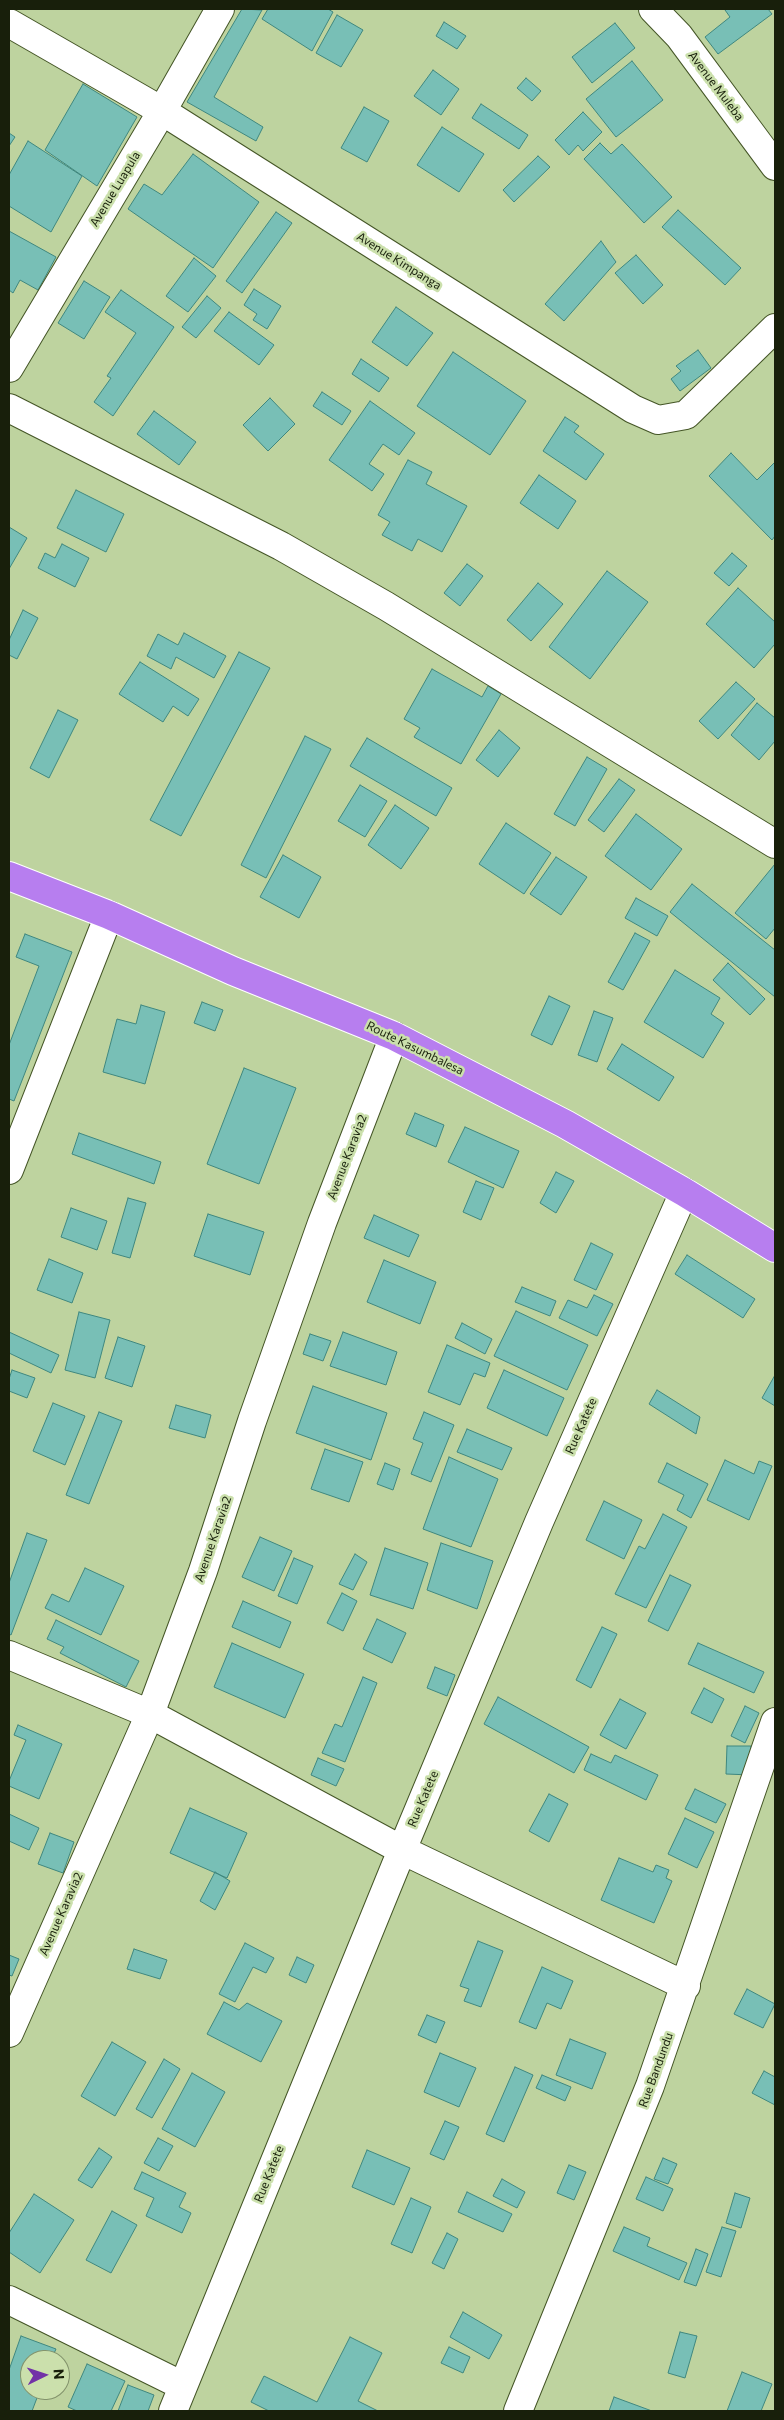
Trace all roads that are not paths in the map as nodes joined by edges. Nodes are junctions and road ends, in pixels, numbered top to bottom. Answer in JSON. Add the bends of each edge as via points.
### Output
{"nodes":[{"id":1,"x":220,"y":9,"type":"edge"},
{"id":2,"x":653,"y":9,"type":"edge"},
{"id":3,"x":9,"y":23,"type":"edge"},
{"id":4,"x":162,"y":111,"type":"junction"},
{"id":5,"x":775,"y":166,"type":"edge"},
{"id":6,"x":775,"y":328,"type":"edge"},
{"id":7,"x":9,"y":368,"type":"edge"},
{"id":8,"x":9,"y":408,"type":"edge"},
{"id":9,"x":775,"y":844,"type":"edge"},
{"id":10,"x":9,"y":876,"type":"edge"},
{"id":11,"x":109,"y":915,"type":"junction"},
{"id":12,"x":394,"y":1036,"type":"junction"},
{"id":13,"x":9,"y":1170,"type":"edge"},
{"id":14,"x":684,"y":1192,"type":"junction"},
{"id":15,"x":775,"y":1248,"type":"edge"},
{"id":16,"x":9,"y":1655,"type":"edge"},
{"id":17,"x":150,"y":1714,"type":"junction"},
{"id":18,"x":775,"y":1722,"type":"edge"},
{"id":19,"x":402,"y":1850,"type":"junction"},
{"id":20,"x":686,"y":1986,"type":"junction"},
{"id":21,"x":9,"y":2033,"type":"edge"},
{"id":22,"x":9,"y":2300,"type":"edge"},
{"id":23,"x":182,"y":2386,"type":"junction"},
{"id":24,"x":173,"y":2411,"type":"edge"},
{"id":25,"x":518,"y":2411,"type":"edge"}],
"edges":[{"from":1,"to":4,"type":"street","name":"Avenue Luapula"},
{"from":2,"to":5,"type":"street","name":"Avenue Muleba","via":[[678,36]]},
{"from":3,"to":4,"type":"street","name":"Avenue Kimpanga"},
{"from":4,"to":6,"type":"street","name":"Avenue Kimpanga","via":[[633,409],[658,420],[686,415]]},
{"from":4,"to":7,"type":"street","name":"Avenue Luapula"},
{"from":8,"to":9,"type":"street","via":[[281,546],[386,606]]},
{"from":10,"to":11,"type":"highway","name":"Route Kasumbalesa"},
{"from":11,"to":12,"type":"highway","name":"Route Kasumbalesa","via":[[233,971]]},
{"from":11,"to":13,"type":"street"},
{"from":12,"to":14,"type":"highway","name":"Route Kasumbalesa","via":[[565,1124]]},
{"from":12,"to":17,"type":"street","name":"Avenue Karavia2","via":[[322,1223],[203,1571]]},
{"from":14,"to":15,"type":"highway","name":"Route Kasumbalesa"},
{"from":14,"to":19,"type":"street","name":"Rue Katete","via":[[539,1522]]},
{"from":16,"to":17,"type":"street"},
{"from":17,"to":19,"type":"street"},
{"from":17,"to":21,"type":"street","name":"Avenue Karavia2"},
{"from":18,"to":20,"type":"street","name":"Rue Bandundu"},
{"from":19,"to":20,"type":"street"},
{"from":19,"to":23,"type":"street","name":"Rue Katete"},
{"from":20,"to":25,"type":"street","name":"Rue Bandundu","via":[[650,2086]]},
{"from":22,"to":23,"type":"street"},
{"from":23,"to":24,"type":"street","name":"Rue Katete"}]}
